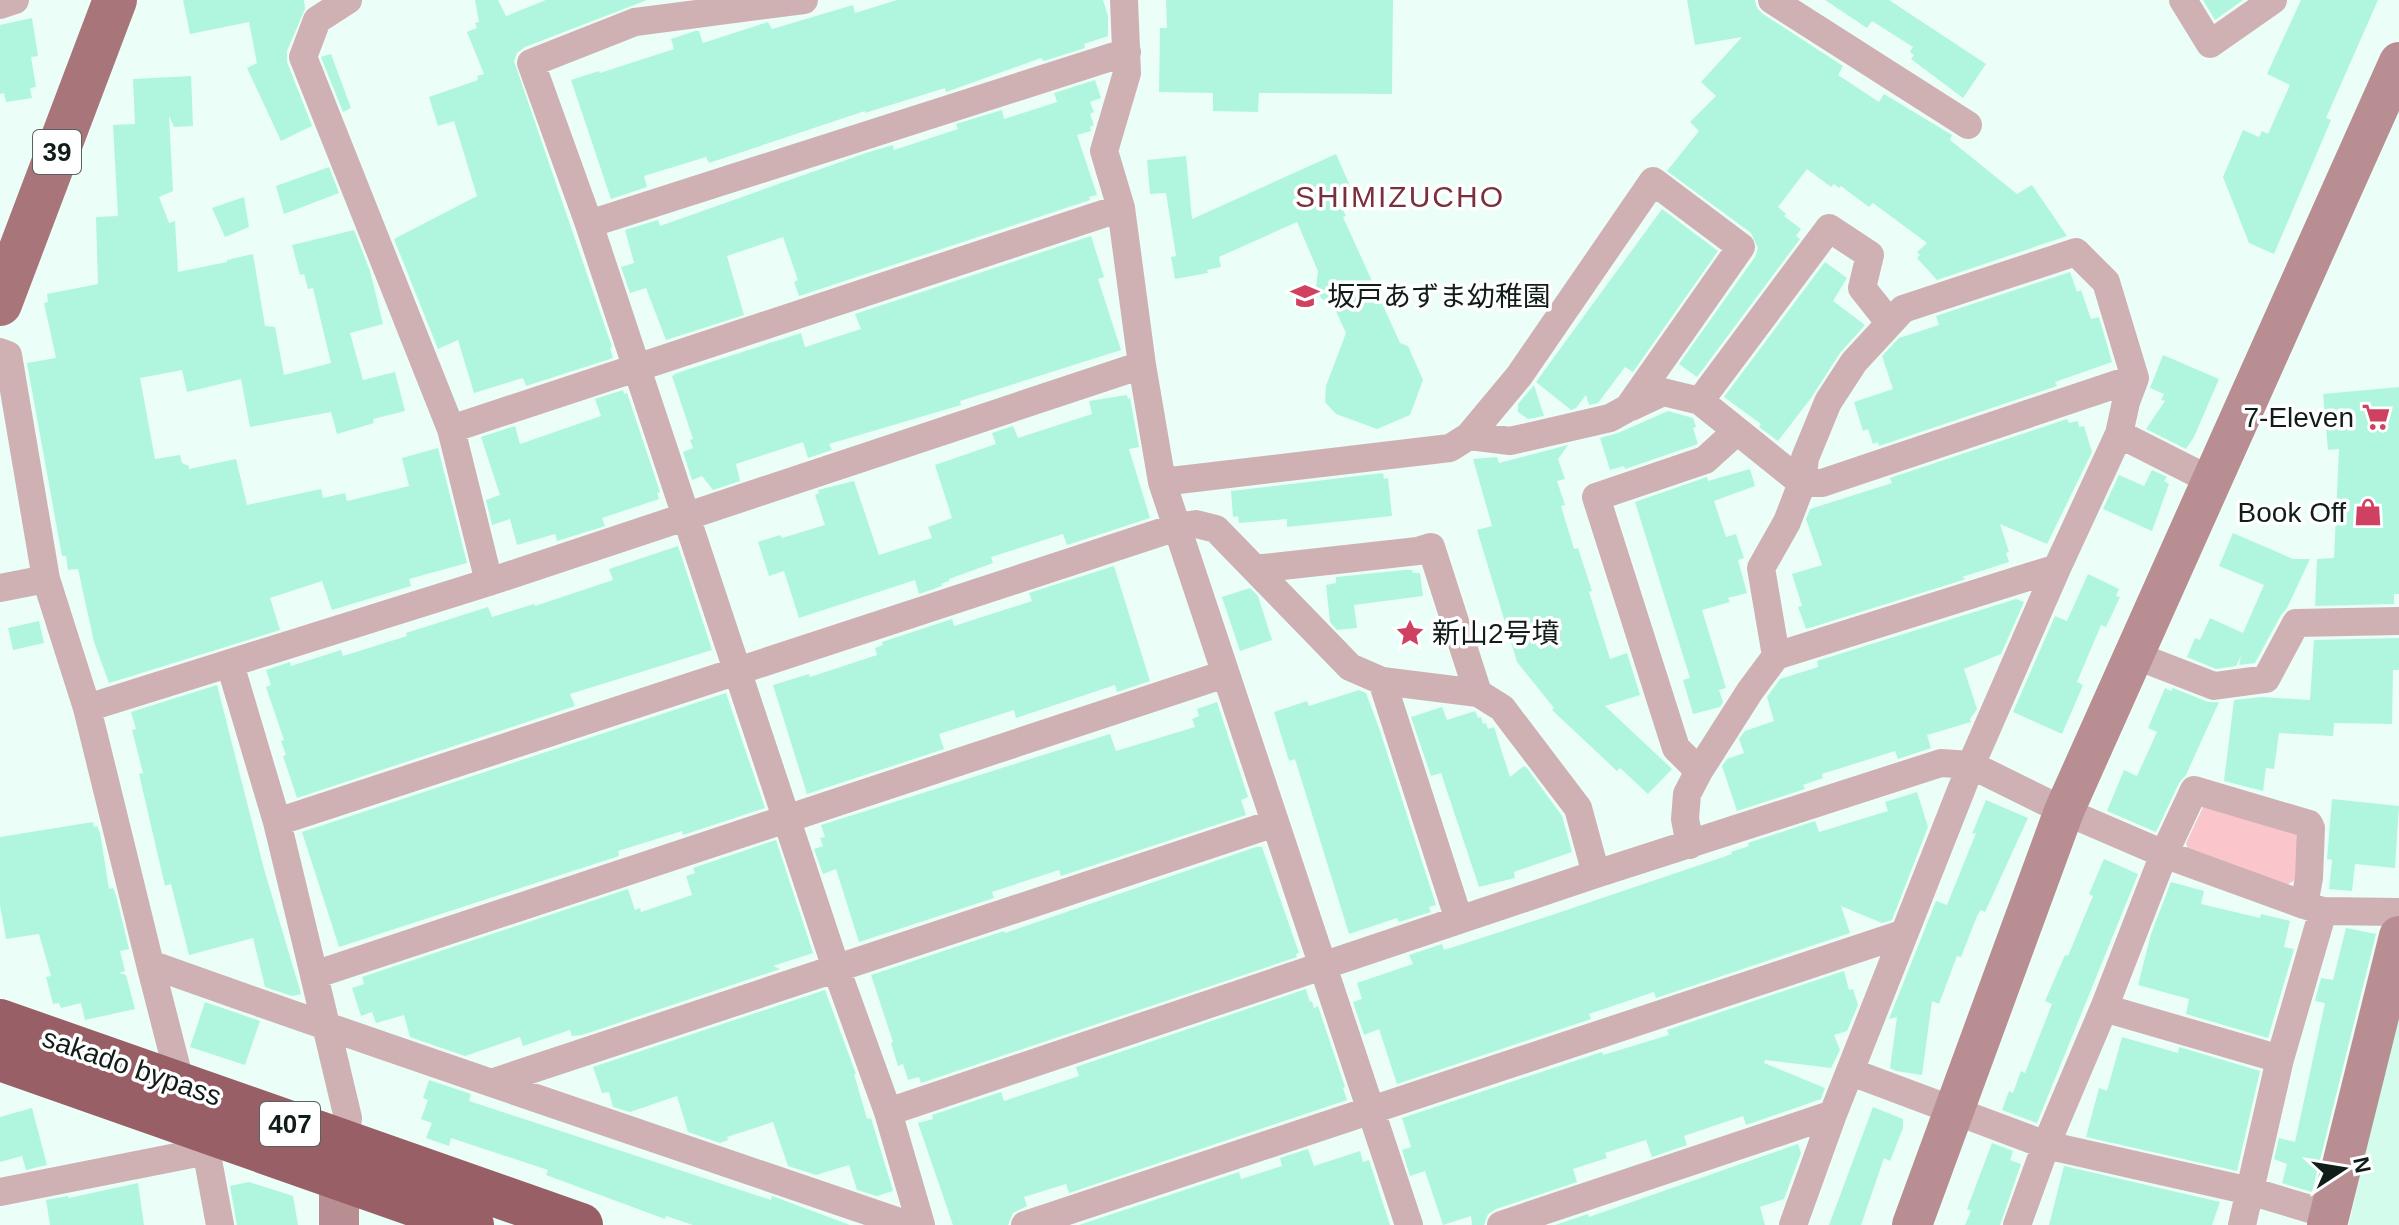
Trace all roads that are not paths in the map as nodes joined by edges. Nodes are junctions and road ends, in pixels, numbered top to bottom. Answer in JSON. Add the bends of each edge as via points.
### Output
{"nodes":[{"id":1,"x":15,"y":0,"type":"edge"},
{"id":2,"x":348,"y":0,"type":"edge"},
{"id":3,"x":804,"y":0,"type":"edge"},
{"id":4,"x":1124,"y":0,"type":"edge"},
{"id":5,"x":1772,"y":0,"type":"edge"},
{"id":6,"x":2183,"y":0,"type":"edge"},
{"id":7,"x":2273,"y":0,"type":"edge"},
{"id":8,"x":111,"y":1,"type":"edge"},
{"id":9,"x":0,"y":5,"type":"edge"},
{"id":10,"x":316,"y":10,"type":"edge"},
{"id":11,"x":632,"y":11,"type":"edge"},
{"id":12,"x":1127,"y":52,"type":"junction"},
{"id":13,"x":2399,"y":62,"type":"edge"},
{"id":14,"x":1968,"y":125,"type":"dead end"},
{"id":15,"x":1121,"y":208,"type":"junction"},
{"id":16,"x":589,"y":224,"type":"junction"},
{"id":17,"x":9,"y":250,"type":"edge"},
{"id":18,"x":0,"y":304,"type":"edge"},
{"id":19,"x":1889,"y":322,"type":"junction"},
{"id":20,"x":0,"y":352,"type":"edge"},
{"id":21,"x":1142,"y":365,"type":"junction"},
{"id":22,"x":637,"y":369,"type":"junction"},
{"id":23,"x":2135,"y":378,"type":"junction"},
{"id":24,"x":1700,"y":401,"type":"junction"},
{"id":25,"x":1628,"y":408,"type":"junction"},
{"id":26,"x":451,"y":429,"type":"junction"},
{"id":27,"x":1736,"y":432,"type":"junction"},
{"id":28,"x":2119,"y":434,"type":"junction"},
{"id":29,"x":1469,"y":436,"type":"junction"},
{"id":30,"x":2212,"y":481,"type":"junction"},
{"id":31,"x":1162,"y":482,"type":"junction"},
{"id":32,"x":1802,"y":483,"type":"junction"},
{"id":33,"x":686,"y":516,"type":"junction"},
{"id":34,"x":1177,"y":527,"type":"junction"},
{"id":35,"x":2057,"y":568,"type":"junction"},
{"id":36,"x":1255,"y":569,"type":"junction"},
{"id":37,"x":46,"y":579,"type":"junction"},
{"id":38,"x":489,"y":582,"type":"junction"},
{"id":39,"x":0,"y":588,"type":"edge"},
{"id":40,"x":2399,"y":621,"type":"edge"},
{"id":41,"x":2134,"y":655,"type":"junction"},
{"id":42,"x":1776,"y":656,"type":"junction"},
{"id":43,"x":230,"y":664,"type":"junction"},
{"id":44,"x":737,"y":671,"type":"junction"},
{"id":45,"x":1225,"y":674,"type":"junction"},
{"id":46,"x":1382,"y":681,"type":"junction"},
{"id":47,"x":1478,"y":693,"type":"junction"},
{"id":48,"x":87,"y":708,"type":"junction"},
{"id":49,"x":1971,"y":765,"type":"junction"},
{"id":50,"x":1699,"y":771,"type":"junction"},
{"id":51,"x":2064,"y":811,"type":"junction"},
{"id":52,"x":787,"y":819,"type":"junction"},
{"id":53,"x":277,"y":822,"type":"junction"},
{"id":54,"x":1275,"y":823,"type":"junction"},
{"id":55,"x":1690,"y":845,"type":"junction"},
{"id":56,"x":2164,"y":854,"type":"junction"},
{"id":57,"x":1596,"y":874,"type":"junction"},
{"id":58,"x":2313,"y":908,"type":"junction"},
{"id":59,"x":2399,"y":912,"type":"edge"},
{"id":60,"x":1459,"y":920,"type":"junction"},
{"id":61,"x":1902,"y":934,"type":"junction"},
{"id":62,"x":2399,"y":936,"type":"edge"},
{"id":63,"x":150,"y":964,"type":"junction"},
{"id":64,"x":1322,"y":967,"type":"junction"},
{"id":65,"x":836,"y":968,"type":"junction"},
{"id":66,"x":314,"y":975,"type":"junction"},
{"id":67,"x":2104,"y":1008,"type":"junction"},
{"id":68,"x":0,"y":1021,"type":"edge"},
{"id":69,"x":325,"y":1027,"type":"junction"},
{"id":70,"x":0,"y":1059,"type":"edge"},
{"id":71,"x":2280,"y":1059,"type":"junction"},
{"id":72,"x":1851,"y":1072,"type":"junction"},
{"id":73,"x":494,"y":1082,"type":"junction"},
{"id":74,"x":181,"y":1085,"type":"junction"},
{"id":75,"x":1951,"y":1111,"type":"junction"},
{"id":76,"x":888,"y":1112,"type":"junction"},
{"id":77,"x":1371,"y":1112,"type":"junction"},
{"id":78,"x":1833,"y":1114,"type":"junction"},
{"id":79,"x":206,"y":1142,"type":"junction"},
{"id":80,"x":2046,"y":1145,"type":"junction"},
{"id":81,"x":342,"y":1161,"type":"junction"},
{"id":82,"x":2250,"y":1191,"type":"junction"},
{"id":83,"x":0,"y":1192,"type":"edge"},
{"id":84,"x":2328,"y":1220,"type":"edge"},
{"id":85,"x":220,"y":1225,"type":"edge"},
{"id":86,"x":339,"y":1225,"type":"edge"},
{"id":87,"x":472,"y":1225,"type":"edge"},
{"id":88,"x":581,"y":1225,"type":"edge"},
{"id":89,"x":908,"y":1225,"type":"edge"},
{"id":90,"x":921,"y":1225,"type":"edge"},
{"id":91,"x":1025,"y":1225,"type":"edge"},
{"id":92,"x":1409,"y":1225,"type":"edge"},
{"id":93,"x":1501,"y":1225,"type":"edge"},
{"id":94,"x":1793,"y":1225,"type":"edge"},
{"id":95,"x":1912,"y":1225,"type":"edge"},
{"id":96,"x":2017,"y":1225,"type":"edge"},
{"id":97,"x":2242,"y":1225,"type":"edge"}],
"edges":[{"from":1,"to":9,"type":"street"},
{"from":2,"to":10,"type":"street"},
{"from":3,"to":11,"type":"street"},
{"from":4,"to":12,"type":"street"},
{"from":5,"to":14,"type":"street"},
{"from":6,"to":7,"type":"street","via":[[2210,44]]},
{"from":8,"to":17,"type":"main road","number":"39"},
{"from":10,"to":26,"type":"street","via":[[303,57]]},
{"from":11,"to":16,"type":"street","via":[[531,63]]},
{"from":12,"to":15,"type":"street","via":[[1127,73],[1104,151]]},
{"from":12,"to":16,"type":"street"},
{"from":13,"to":30,"type":"street"},
{"from":15,"to":21,"type":"street"},
{"from":15,"to":22,"type":"street"},
{"from":16,"to":22,"type":"street"},
{"from":17,"to":18,"type":"main road","number":"39"},
{"from":19,"to":23,"type":"street","via":[[1903,309],[2076,252],[2106,282]]},
{"from":19,"to":24,"type":"street","via":[[1862,288],[1870,255],[1829,228]]},
{"from":19,"to":32,"type":"street","via":[[1828,402],[1805,458]]},
{"from":20,"to":37,"type":"street","via":[[8,355]]},
{"from":21,"to":31,"type":"street"},
{"from":21,"to":33,"type":"street"},
{"from":22,"to":26,"type":"street"},
{"from":22,"to":33,"type":"street"},
{"from":23,"to":28,"type":"street"},
{"from":23,"to":32,"type":"street","via":[[1822,483]]},
{"from":24,"to":25,"type":"street","via":[[1663,392]]},
{"from":24,"to":27,"type":"street"},
{"from":25,"to":29,"type":"street","via":[[1610,418],[1510,441]]},
{"from":25,"to":29,"type":"street","via":[[1741,247],[1653,181],[1519,376]]},
{"from":26,"to":38,"type":"street"},
{"from":27,"to":32,"type":"street"},
{"from":27,"to":50,"type":"street","via":[[1705,460],[1596,497],[1676,748]]},
{"from":28,"to":30,"type":"street"},
{"from":28,"to":35,"type":"street"},
{"from":29,"to":31,"type":"street","via":[[1450,448]]},
{"from":30,"to":41,"type":"street"},
{"from":31,"to":34,"type":"street"},
{"from":32,"to":42,"type":"street","via":[[1761,568]]},
{"from":33,"to":38,"type":"street"},
{"from":33,"to":44,"type":"street"},
{"from":34,"to":36,"type":"street","via":[[1216,529]]},
{"from":34,"to":44,"type":"street"},
{"from":34,"to":45,"type":"street"},
{"from":35,"to":42,"type":"street"},
{"from":35,"to":49,"type":"street"},
{"from":36,"to":46,"type":"street","via":[[1350,667]]},
{"from":36,"to":47,"type":"street","via":[[1431,547]]},
{"from":37,"to":39,"type":"street"},
{"from":37,"to":48,"type":"street"},
{"from":38,"to":43,"type":"street"},
{"from":40,"to":41,"type":"street","via":[[2296,623],[2266,679],[2214,686]]},
{"from":41,"to":51,"type":"street"},
{"from":42,"to":50,"type":"street"},
{"from":43,"to":48,"type":"street"},
{"from":43,"to":53,"type":"street"},
{"from":44,"to":52,"type":"street"},
{"from":44,"to":53,"type":"street"},
{"from":45,"to":52,"type":"street"},
{"from":45,"to":54,"type":"street"},
{"from":46,"to":47,"type":"street"},
{"from":46,"to":60,"type":"street"},
{"from":47,"to":57,"type":"street","via":[[1502,708],[1578,808]]},
{"from":48,"to":63,"type":"street"},
{"from":49,"to":51,"type":"street"},
{"from":49,"to":55,"type":"street","via":[[1941,763]]},
{"from":49,"to":61,"type":"street"},
{"from":50,"to":55,"type":"street","via":[[1687,794]]},
{"from":51,"to":56,"type":"street"},
{"from":51,"to":75,"type":"street"},
{"from":52,"to":65,"type":"street"},
{"from":52,"to":66,"type":"street"},
{"from":53,"to":66,"type":"street"},
{"from":54,"to":64,"type":"street"},
{"from":54,"to":65,"type":"street"},
{"from":55,"to":57,"type":"street"},
{"from":56,"to":58,"type":"street"},
{"from":56,"to":58,"type":"street","via":[[2194,790],[2309,824]]},
{"from":56,"to":67,"type":"street"},
{"from":57,"to":60,"type":"street"},
{"from":58,"to":59,"type":"street"},
{"from":58,"to":71,"type":"street"},
{"from":60,"to":64,"type":"street"},
{"from":61,"to":72,"type":"street"},
{"from":61,"to":77,"type":"street"},
{"from":62,"to":84,"type":"street"},
{"from":63,"to":69,"type":"street"},
{"from":63,"to":74,"type":"street"},
{"from":64,"to":76,"type":"street"},
{"from":64,"to":77,"type":"street"},
{"from":65,"to":73,"type":"street"},
{"from":65,"to":76,"type":"street"},
{"from":66,"to":69,"type":"street"},
{"from":67,"to":71,"type":"street"},
{"from":67,"to":80,"type":"street"},
{"from":68,"to":74,"type":"highway","name":"sakado bypass","number":"407"},
{"from":69,"to":73,"type":"street"},
{"from":69,"to":81,"type":"street","via":[[348,1118]]},
{"from":70,"to":79,"type":"highway","name":"sakado bypass","number":"407"},
{"from":71,"to":82,"type":"street"},
{"from":72,"to":75,"type":"street"},
{"from":72,"to":78,"type":"street"},
{"from":73,"to":89,"type":"street"},
{"from":74,"to":81,"type":"highway","name":"sakado bypass","number":"407"},
{"from":75,"to":80,"type":"street"},
{"from":75,"to":95,"type":"street"},
{"from":76,"to":90,"type":"street"},
{"from":77,"to":91,"type":"street"},
{"from":77,"to":92,"type":"street"},
{"from":78,"to":93,"type":"street"},
{"from":78,"to":94,"type":"street"},
{"from":79,"to":81,"type":"highway","name":"sakado bypass","number":"407"},
{"from":79,"to":83,"type":"street"},
{"from":79,"to":85,"type":"street"},
{"from":80,"to":82,"type":"street"},
{"from":80,"to":96,"type":"street"},
{"from":81,"to":86,"type":"street"},
{"from":81,"to":87,"type":"highway","name":"sakado bypass","number":"407"},
{"from":81,"to":88,"type":"highway","name":"sakado bypass","number":"407"},
{"from":82,"to":84,"type":"street"},
{"from":82,"to":97,"type":"street"}]}
